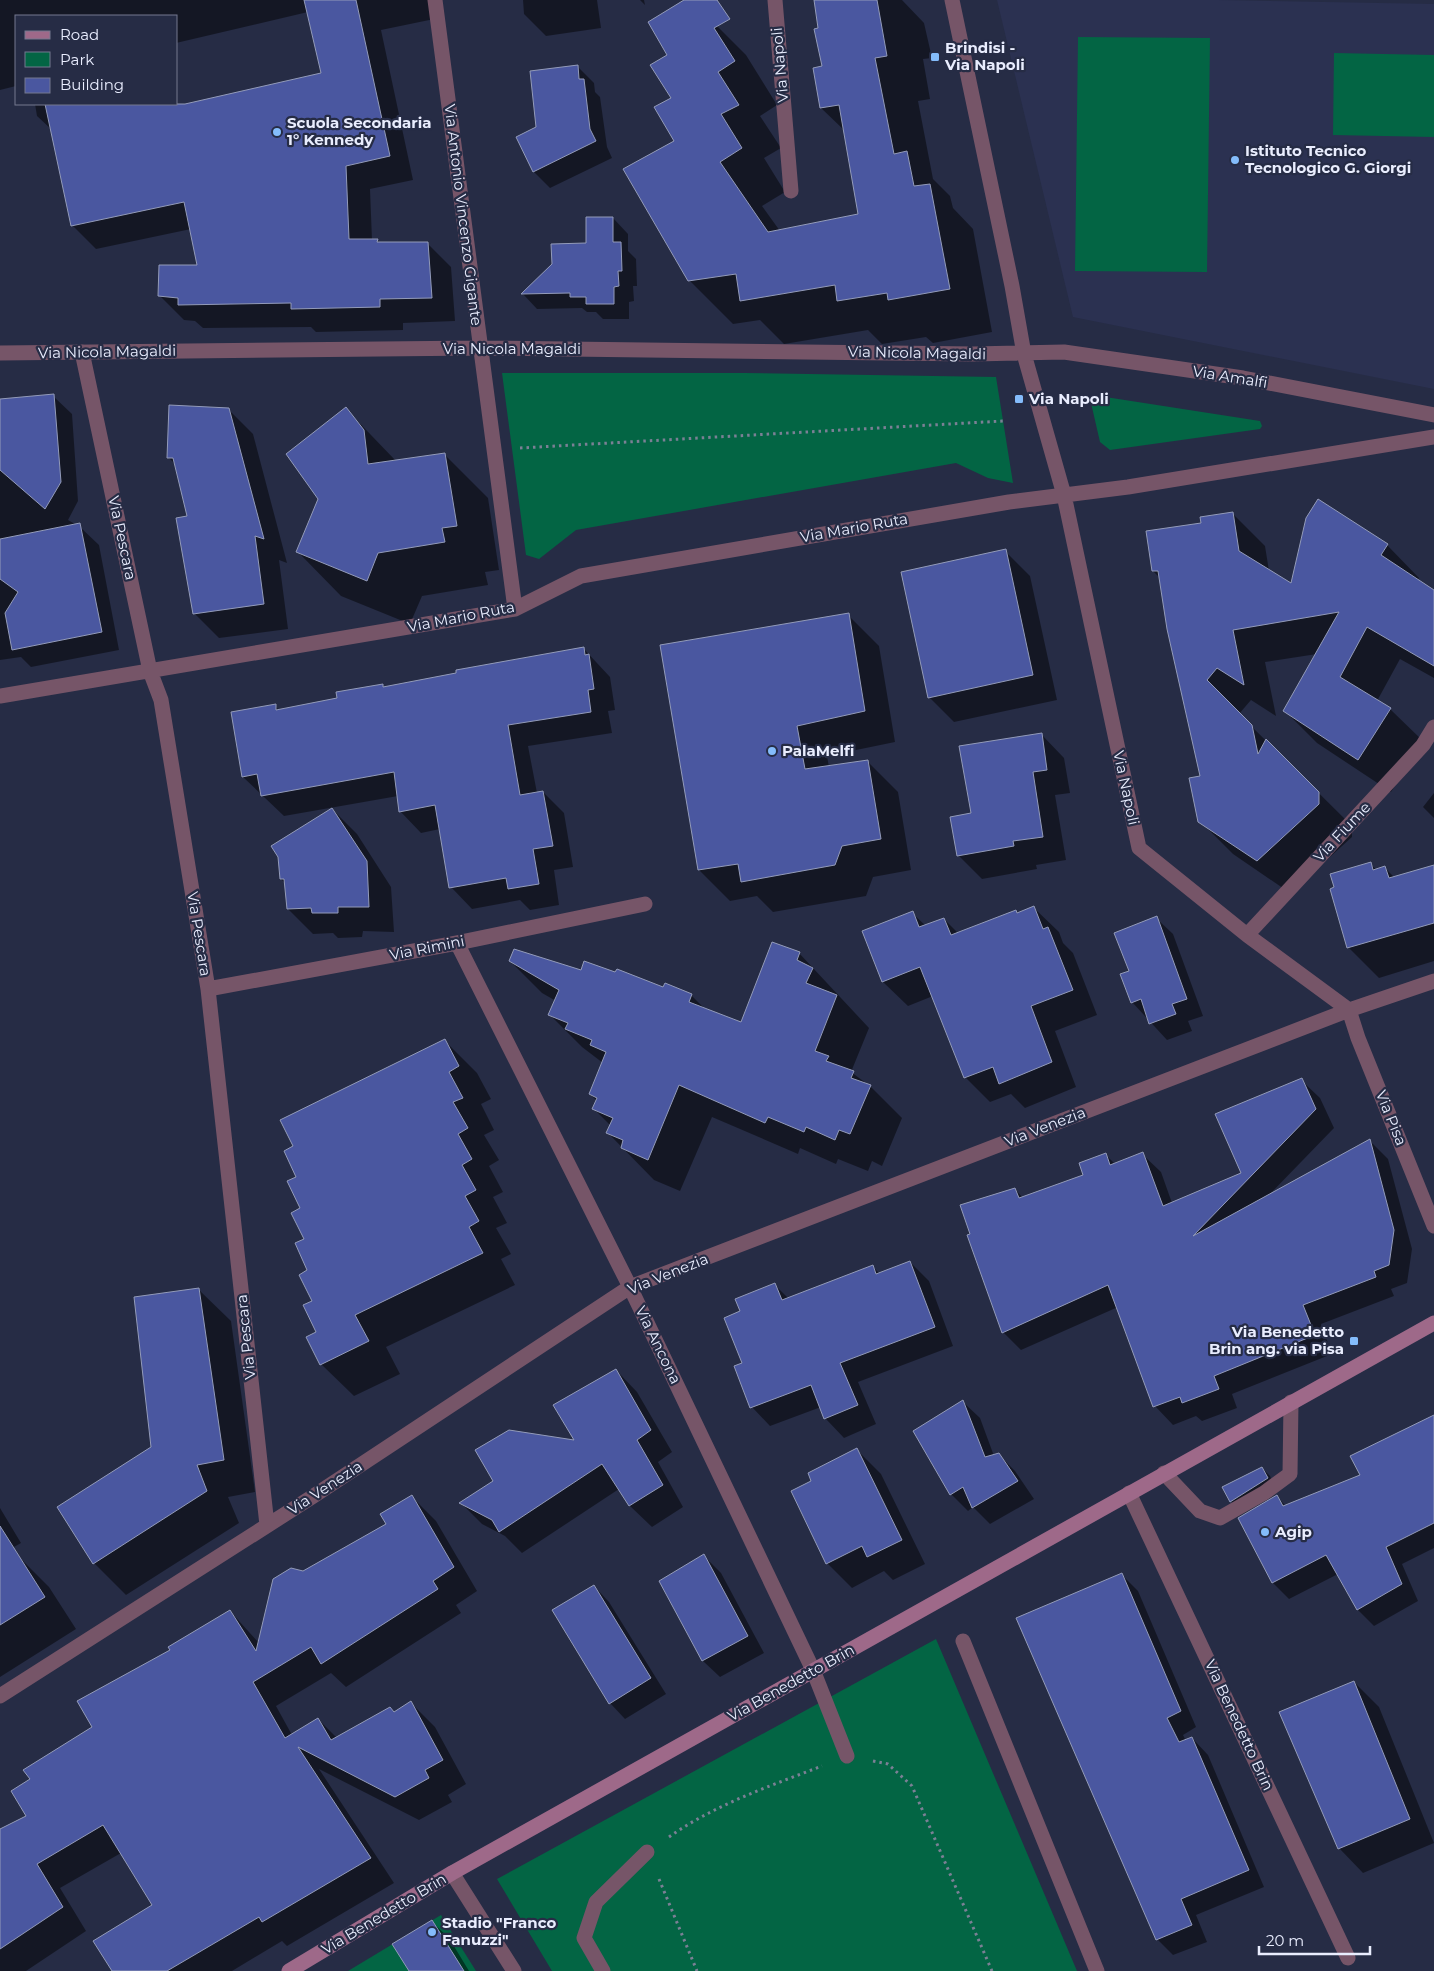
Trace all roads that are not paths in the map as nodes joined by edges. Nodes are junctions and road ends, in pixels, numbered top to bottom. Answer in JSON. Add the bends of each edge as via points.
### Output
{"nodes":[{"id":1,"x":435,"y":0,"type":"edge"},
{"id":2,"x":775,"y":0,"type":"edge"},
{"id":3,"x":952,"y":0,"type":"edge"},
{"id":4,"x":791,"y":191,"type":"dead end"},
{"id":5,"x":480,"y":348,"type":"junction"},
{"id":6,"x":82,"y":352,"type":"junction"},
{"id":7,"x":0,"y":353,"type":"edge"},
{"id":8,"x":1024,"y":354,"type":"junction"},
{"id":9,"x":1434,"y":415,"type":"edge"},
{"id":10,"x":1434,"y":437,"type":"edge"},
{"id":11,"x":1064,"y":495,"type":"junction"},
{"id":12,"x":515,"y":609,"type":"junction"},
{"id":13,"x":150,"y":671,"type":"junction"},
{"id":14,"x":0,"y":696,"type":"edge"},
{"id":15,"x":1434,"y":727,"type":"edge"},
{"id":16,"x":646,"y":904,"type":"dead end"},
{"id":17,"x":1247,"y":935,"type":"junction"},
{"id":18,"x":458,"y":943,"type":"junction"},
{"id":19,"x":1434,"y":980,"type":"edge"},
{"id":20,"x":208,"y":989,"type":"junction"},
{"id":21,"x":1349,"y":1010,"type":"junction"},
{"id":22,"x":1434,"y":1226,"type":"edge"},
{"id":23,"x":630,"y":1287,"type":"junction"},
{"id":24,"x":1434,"y":1323,"type":"edge"},
{"id":25,"x":1291,"y":1402,"type":"junction"},
{"id":26,"x":1164,"y":1473,"type":"junction"},
{"id":27,"x":1129,"y":1493,"type":"junction"},
{"id":28,"x":267,"y":1525,"type":"junction"},
{"id":29,"x":963,"y":1641,"type":"dead end"},
{"id":30,"x":813,"y":1670,"type":"junction"},
{"id":31,"x":0,"y":1696,"type":"edge"},
{"id":32,"x":847,"y":1756,"type":"road end"},
{"id":33,"x":647,"y":1852,"type":"road end"},
{"id":34,"x":452,"y":1873,"type":"junction"},
{"id":35,"x":1348,"y":1958,"type":"dead end"},
{"id":36,"x":599,"y":1969,"type":"edge"},
{"id":37,"x":289,"y":1971,"type":"edge"},
{"id":38,"x":514,"y":1971,"type":"edge"},
{"id":39,"x":1097,"y":1971,"type":"edge"}],
"edges":[{"from":1,"to":5,"type":"street","name":"Via Antonio Vincenzo Gigante"},
{"from":2,"to":4,"type":"street","name":"Via Napoli"},
{"from":3,"to":8,"type":"street","name":"Via Napoli"},
{"from":5,"to":6,"type":"street","name":"Via Nicola Magaldi"},
{"from":5,"to":8,"type":"street","name":"Via Nicola Magaldi"},
{"from":5,"to":12,"type":"street","name":"Via Antonio Vincenzo Gigante"},
{"from":6,"to":7,"type":"street","name":"Via Nicola Magaldi"},
{"from":6,"to":13,"type":"street","name":"Via Pescara"},
{"from":8,"to":9,"type":"street","name":"Via Amalfi","via":[[1064,352],[1243,378]]},
{"from":8,"to":11,"type":"street","name":"Via Napoli"},
{"from":10,"to":11,"type":"street"},
{"from":11,"to":12,"type":"street","name":"Via Mario Ruta","via":[[581,576]]},
{"from":11,"to":17,"type":"street","name":"Via Napoli","via":[[1139,848]]},
{"from":12,"to":13,"type":"street","name":"Via Mario Ruta"},
{"from":13,"to":14,"type":"street","name":"Via Mario Ruta"},
{"from":13,"to":20,"type":"street","name":"Via Pescara","via":[[161,700]]},
{"from":15,"to":17,"type":"street","name":"Via Fiume","via":[[1423,744]]},
{"from":16,"to":18,"type":"street","name":"Via Rimini"},
{"from":17,"to":21,"type":"street","name":"Via Napoli"},
{"from":18,"to":20,"type":"street","name":"Via Rimini"},
{"from":18,"to":23,"type":"street","name":"Via Ancona"},
{"from":19,"to":21,"type":"street","name":"Via Venezia"},
{"from":20,"to":28,"type":"street","name":"Via Pescara"},
{"from":21,"to":22,"type":"street","name":"Via Pisa"},
{"from":21,"to":23,"type":"street","name":"Via Venezia"},
{"from":23,"to":28,"type":"street","name":"Via Venezia"},
{"from":23,"to":30,"type":"street","name":"Via Ancona"},
{"from":24,"to":25,"type":"street","name":"Via Benedetto Brin"},
{"from":25,"to":26,"type":"street","name":"Via Benedetto Brin"},
{"from":25,"to":26,"type":"street","via":[[1290,1474],[1220,1518],[1200,1512]]},
{"from":26,"to":27,"type":"street","name":"Via Benedetto Brin"},
{"from":27,"to":30,"type":"street","name":"Via Benedetto Brin"},
{"from":27,"to":35,"type":"street","name":"Via Benedetto Brin"},
{"from":28,"to":31,"type":"street","name":"Via Venezia"},
{"from":29,"to":39,"type":"street"},
{"from":30,"to":32,"type":"street","name":"Via Ancona"},
{"from":30,"to":34,"type":"street","name":"Via Benedetto Brin"},
{"from":33,"to":36,"type":"street","via":[[596,1902],[584,1938]]},
{"from":34,"to":37,"type":"street","name":"Via Benedetto Brin"},
{"from":34,"to":38,"type":"street","name":"Via Benedetto Brin"}]}
